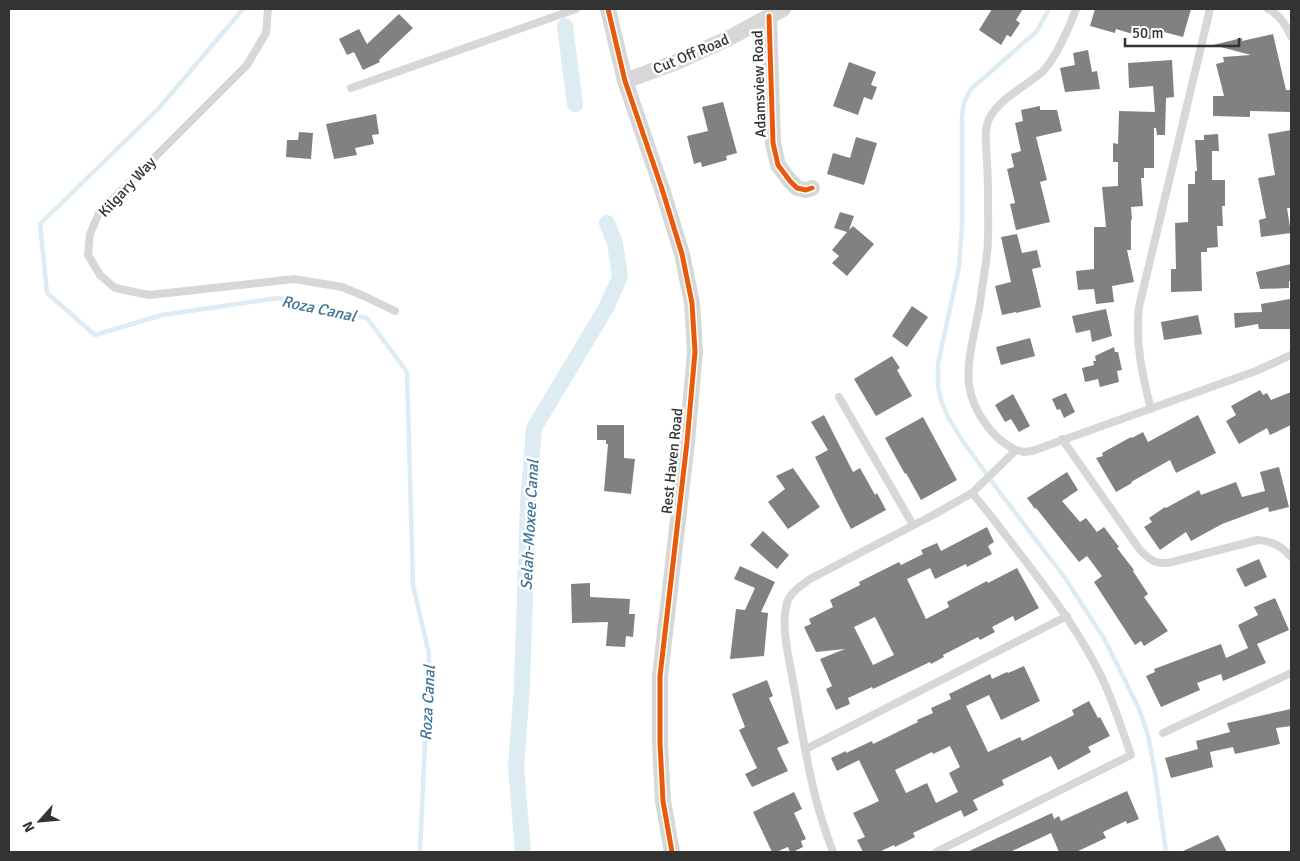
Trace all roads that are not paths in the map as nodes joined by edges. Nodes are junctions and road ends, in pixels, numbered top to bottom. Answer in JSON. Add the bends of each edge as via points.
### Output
{"nodes":[{"id":1,"x":268,"y":9,"type":"edge"},
{"id":2,"x":576,"y":9,"type":"edge"},
{"id":3,"x":608,"y":9,"type":"edge"},
{"id":4,"x":1076,"y":9,"type":"edge"},
{"id":5,"x":1210,"y":9,"type":"edge"},
{"id":6,"x":1268,"y":9,"type":"edge"},
{"id":7,"x":776,"y":13,"type":"edge"},
{"id":8,"x":1291,"y":36,"type":"edge"},
{"id":9,"x":625,"y":81,"type":"junction"},
{"id":10,"x":351,"y":88,"type":"dead end"},
{"id":11,"x":812,"y":188,"type":"dead end"},
{"id":12,"x":396,"y":312,"type":"dead end"},
{"id":13,"x":1291,"y":355,"type":"edge"},
{"id":14,"x":839,"y":397,"type":"dead end"},
{"id":15,"x":1151,"y":409,"type":"junction"},
{"id":16,"x":1062,"y":439,"type":"junction"},
{"id":17,"x":1016,"y":450,"type":"junction"},
{"id":18,"x":972,"y":493,"type":"junction"},
{"id":19,"x":914,"y":525,"type":"junction"},
{"id":20,"x":1291,"y":557,"type":"edge"},
{"id":21,"x":1067,"y":616,"type":"junction"},
{"id":22,"x":1291,"y":673,"type":"edge"},
{"id":23,"x":1163,"y":734,"type":"dead end"},
{"id":24,"x":806,"y":748,"type":"junction"},
{"id":25,"x":672,"y":852,"type":"edge"},
{"id":26,"x":833,"y":852,"type":"edge"},
{"id":27,"x":936,"y":852,"type":"edge"}],
"edges":[{"from":1,"to":12,"type":"lane","name":"Kilgary Way","via":[[266,33],[247,65],[99,213],[90,234],[88,255],[100,275],[115,288],[149,295],[294,279],[342,287]]},
{"from":2,"to":10,"type":"lane"},
{"from":3,"to":9,"type":"street","name":"Rest Haven Road"},
{"from":4,"to":17,"type":"lane","via":[[1054,58],[994,111],[986,129],[987,253],[969,386],[981,416],[992,432]]},
{"from":5,"to":15,"type":"lane","via":[[1139,307],[1138,340]]},
{"from":6,"to":8,"type":"lane","via":[[1280,18]]},
{"from":7,"to":9,"type":"street","name":"Cut Off Road","via":[[679,61]]},
{"from":7,"to":11,"type":"street","name":"Adamsview Road","via":[[773,143],[778,164],[790,181],[797,188]]},
{"from":9,"to":25,"type":"street","name":"Rest Haven Road","via":[[682,254],[692,303],[695,352],[660,676],[663,801]]},
{"from":13,"to":15,"type":"lane"},
{"from":14,"to":19,"type":"lane"},
{"from":15,"to":16,"type":"lane"},
{"from":16,"to":17,"type":"lane","via":[[1032,451]]},
{"from":16,"to":20,"type":"lane","via":[[1140,550],[1153,562],[1163,564],[1258,540],[1268,540]]},
{"from":17,"to":18,"type":"lane"},
{"from":18,"to":19,"type":"lane"},
{"from":18,"to":21,"type":"lane"},
{"from":19,"to":24,"type":"lane","via":[[810,579],[789,596],[785,615],[787,646]]},
{"from":21,"to":24,"type":"lane"},
{"from":21,"to":27,"type":"lane","via":[[1104,681],[1131,755]]},
{"from":22,"to":23,"type":"lane"},
{"from":24,"to":26,"type":"lane","via":[[813,787]]}]}
